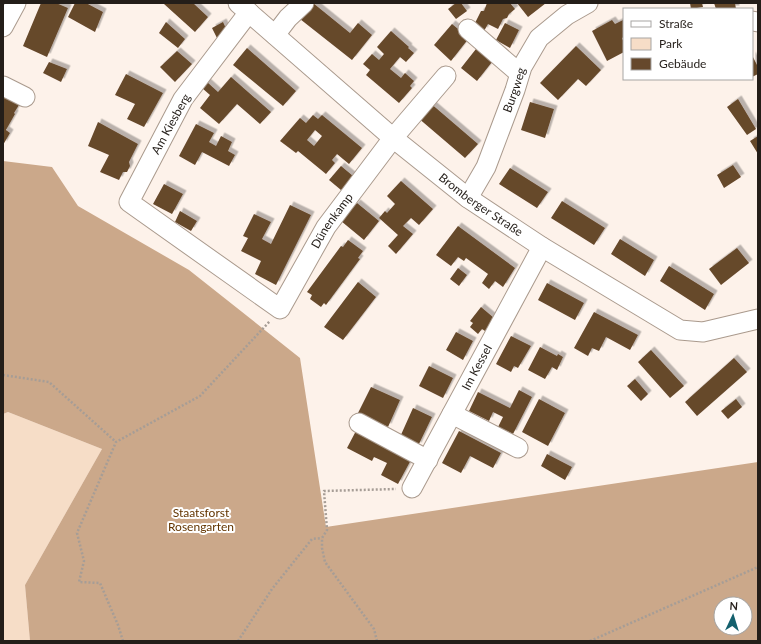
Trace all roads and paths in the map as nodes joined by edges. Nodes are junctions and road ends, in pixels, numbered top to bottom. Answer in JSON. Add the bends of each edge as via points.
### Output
{"nodes":[{"id":1,"x":16,"y":3,"type":"edge"},
{"id":2,"x":304,"y":3,"type":"edge"},
{"id":3,"x":588,"y":3,"type":"edge"},
{"id":4,"x":243,"y":8,"type":"edge"},
{"id":5,"x":565,"y":9,"type":"edge"},
{"id":6,"x":3,"y":27,"type":"edge"},
{"id":7,"x":468,"y":29,"type":"dead end"},
{"id":8,"x":275,"y":35,"type":"junction"},
{"id":9,"x":519,"y":73,"type":"junction"},
{"id":10,"x":446,"y":76,"type":"dead end"},
{"id":11,"x":3,"y":86,"type":"edge"},
{"id":12,"x":25,"y":97,"type":"dead end"},
{"id":13,"x":393,"y":138,"type":"junction"},
{"id":14,"x":468,"y":198,"type":"junction"},
{"id":15,"x":542,"y":247,"type":"junction"},
{"id":16,"x":280,"y":310,"type":"junction"},
{"id":17,"x":758,"y":319,"type":"edge"},
{"id":18,"x":3,"y":375,"type":"edge"},
{"id":19,"x":452,"y":414,"type":"junction"},
{"id":20,"x":359,"y":423,"type":"dead end"},
{"id":21,"x":116,"y":442,"type":"junction"},
{"id":22,"x":518,"y":448,"type":"dead end"},
{"id":23,"x":428,"y":460,"type":"junction"},
{"id":24,"x":412,"y":488,"type":"joint"},
{"id":25,"x":322,"y":538,"type":"junction"},
{"id":26,"x":758,"y":568,"type":"edge"},
{"id":27,"x":123,"y":641,"type":"edge"},
{"id":28,"x":238,"y":641,"type":"edge"},
{"id":29,"x":377,"y":641,"type":"edge"},
{"id":30,"x":590,"y":641,"type":"edge"}],
"edges":[{"from":1,"to":6,"type":"street"},
{"from":2,"to":8,"type":"street"},
{"from":3,"to":5,"type":"street","name":"Burgweg"},
{"from":4,"to":8,"type":"street","name":"Bromberger Straße"},
{"from":4,"to":16,"type":"street","name":"Am Kiesberg","via":[[182,99],[129,202]]},
{"from":5,"to":9,"type":"street","name":"Burgweg","via":[[539,38]]},
{"from":7,"to":9,"type":"street"},
{"from":8,"to":13,"type":"street","name":"Bromberger Straße"},
{"from":9,"to":14,"type":"street","name":"Burgweg","via":[[486,167]]},
{"from":10,"to":13,"type":"street","name":"Dünenkamp"},
{"from":11,"to":12,"type":"street"},
{"from":13,"to":14,"type":"street","name":"Bromberger Straße"},
{"from":13,"to":16,"type":"street","name":"Dünenkamp","via":[[326,227]]},
{"from":14,"to":15,"type":"street","name":"Bromberger Straße"},
{"from":15,"to":17,"type":"street","name":"Bromberger Straße","via":[[680,330],[703,332]]},
{"from":15,"to":19,"type":"street","name":"Im Kessel"},
{"from":16,"to":21,"type":"path","via":[[200,396]]},
{"from":18,"to":21,"type":"path","via":[[49,382]]},
{"from":19,"to":22,"type":"street"},
{"from":19,"to":23,"type":"street","name":"Im Kessel"},
{"from":20,"to":23,"type":"street"},
{"from":21,"to":27,"type":"path","via":[[77,533],[84,561],[79,582],[100,583]]},
{"from":23,"to":24,"type":"street","name":"Im Kessel"},
{"from":24,"to":25,"type":"path","via":[[324,491],[327,530]]},
{"from":25,"to":28,"type":"path","via":[[312,539],[272,589]]},
{"from":25,"to":29,"type":"path","via":[[325,562],[374,629]]},
{"from":26,"to":30,"type":"path"}]}
